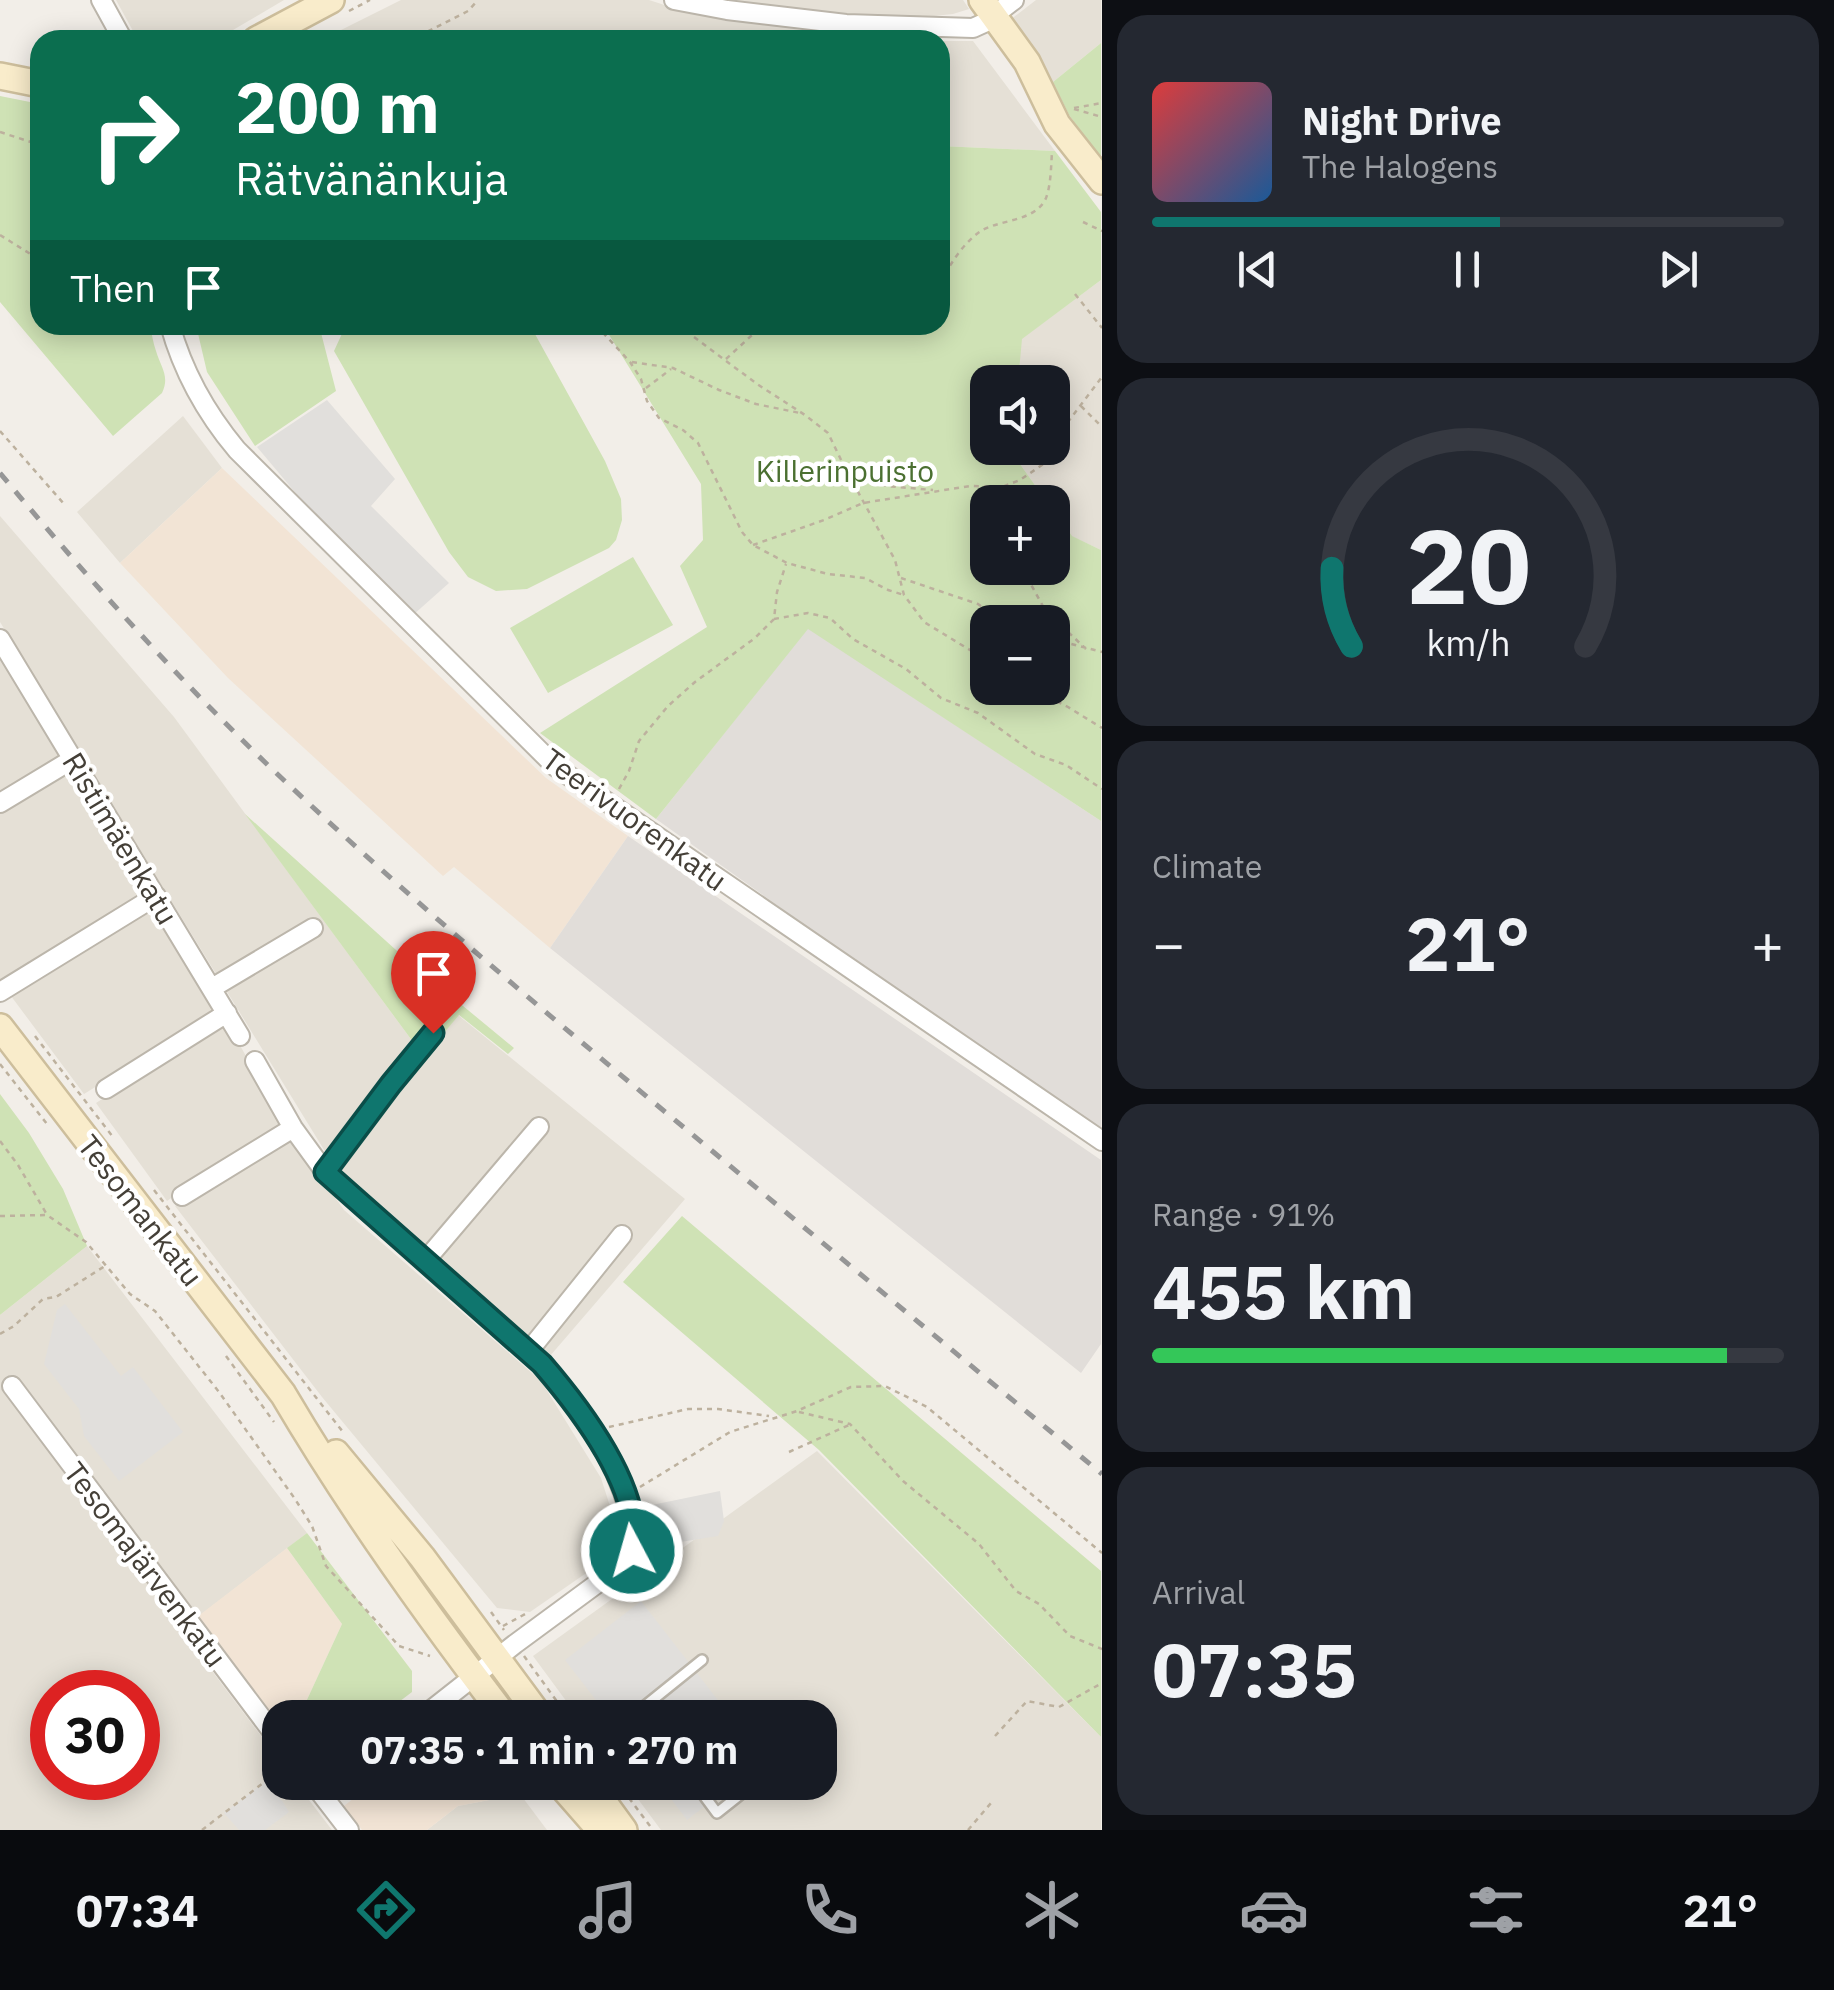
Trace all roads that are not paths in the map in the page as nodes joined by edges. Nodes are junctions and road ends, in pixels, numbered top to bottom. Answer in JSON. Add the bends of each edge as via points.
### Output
{"nodes":[{"id":1,"x":100,"y":0,"type":"edge"},
{"id":2,"x":674,"y":0,"type":"edge"},
{"id":3,"x":318,"y":3,"type":"edge"},
{"id":4,"x":997,"y":5,"type":"edge"},
{"id":5,"x":116,"y":30,"type":"edge"},
{"id":6,"x":273,"y":30,"type":"edge"},
{"id":7,"x":0,"y":76,"type":"edge"},
{"id":8,"x":30,"y":82,"type":"edge"},
{"id":9,"x":1102,"y":182,"type":"edge"},
{"id":10,"x":174,"y":335,"type":"edge"},
{"id":11,"x":0,"y":639,"type":"edge"},
{"id":12,"x":73,"y":759,"type":"junction"},
{"id":13,"x":0,"y":803,"type":"edge"},
{"id":14,"x":156,"y":896,"type":"junction"},
{"id":15,"x":313,"y":928,"type":"dead end"},
{"id":16,"x":212,"y":988,"type":"junction"},
{"id":17,"x":0,"y":992,"type":"edge"},
{"id":18,"x":227,"y":1012,"type":"junction"},
{"id":19,"x":0,"y":1027,"type":"edge"},
{"id":20,"x":433,"y":1033,"type":"dead end"},
{"id":21,"x":240,"y":1036,"type":"dead end"},
{"id":22,"x":256,"y":1061,"type":"dead end"},
{"id":23,"x":106,"y":1089,"type":"dead end"},
{"id":24,"x":539,"y":1127,"type":"dead end"},
{"id":25,"x":293,"y":1128,"type":"junction"},
{"id":26,"x":1102,"y":1141,"type":"edge"},
{"id":27,"x":325,"y":1172,"type":"junction"},
{"id":28,"x":182,"y":1196,"type":"dead end"},
{"id":29,"x":622,"y":1235,"type":"dead end"},
{"id":30,"x":425,"y":1261,"type":"junction"},
{"id":31,"x":528,"y":1352,"type":"junction"},
{"id":32,"x":12,"y":1386,"type":"dead end"},
{"id":33,"x":282,"y":1394,"type":"junction"},
{"id":34,"x":507,"y":1651,"type":"junction"},
{"id":35,"x":702,"y":1660,"type":"dead end"},
{"id":36,"x":475,"y":1676,"type":"junction"},
{"id":37,"x":447,"y":1700,"type":"edge"},
{"id":38,"x":493,"y":1700,"type":"edge"},
{"id":39,"x":532,"y":1700,"type":"edge"},
{"id":40,"x":652,"y":1700,"type":"edge"},
{"id":41,"x":262,"y":1718,"type":"edge"},
{"id":42,"x":330,"y":1800,"type":"edge"},
{"id":43,"x":574,"y":1800,"type":"edge"},
{"id":44,"x":603,"y":1800,"type":"edge"},
{"id":45,"x":707,"y":1800,"type":"edge"},
{"id":46,"x":733,"y":1800,"type":"edge"},
{"id":47,"x":349,"y":1830,"type":"edge"},
{"id":48,"x":600,"y":1830,"type":"edge"},
{"id":49,"x":624,"y":1830,"type":"edge"}],
"edges":[{"from":1,"to":5,"type":"street"},
{"from":2,"to":4,"type":"street","via":[[846,24],[973,28]]},
{"from":3,"to":6,"type":"main road"},
{"from":4,"to":9,"type":"main road","via":[[1057,124]]},
{"from":7,"to":8,"type":"main road"},
{"from":10,"to":26,"type":"street","name":"Teerivuorenkatu","via":[[196,391],[245,460],[548,760]]},
{"from":11,"to":12,"type":"street","name":"Ristimäenkatu"},
{"from":12,"to":13,"type":"street"},
{"from":12,"to":14,"type":"street","name":"Ristimäenkatu"},
{"from":14,"to":16,"type":"street","name":"Ristimäenkatu"},
{"from":14,"to":17,"type":"street"},
{"from":15,"to":16,"type":"street"},
{"from":16,"to":18,"type":"street","name":"Ristimäenkatu"},
{"from":18,"to":21,"type":"street","name":"Ristimäenkatu"},
{"from":18,"to":23,"type":"street"},
{"from":19,"to":33,"type":"main road","name":"Tesomankatu"},
{"from":20,"to":27,"type":"street"},
{"from":22,"to":25,"type":"street"},
{"from":24,"to":30,"type":"street"},
{"from":25,"to":27,"type":"street"},
{"from":25,"to":28,"type":"street"},
{"from":27,"to":30,"type":"street"},
{"from":29,"to":31,"type":"street"},
{"from":30,"to":31,"type":"street"},
{"from":31,"to":34,"type":"street","via":[[570,1396],[611,1460],[636,1535],[625,1564]]},
{"from":32,"to":41,"type":"street","name":"Tesomajärvenkatu"},
{"from":33,"to":34,"type":"main road","name":"Tesomankatu"},
{"from":33,"to":36,"type":"main road","name":"Tesomankatu"},
{"from":34,"to":36,"type":"street"},
{"from":34,"to":39,"type":"main road","name":"Tesomankatu"},
{"from":35,"to":40,"type":"lane"},
{"from":36,"to":37,"type":"street"},
{"from":36,"to":38,"type":"main road","name":"Tesomankatu"},
{"from":42,"to":47,"type":"street"},
{"from":43,"to":48,"type":"main road"},
{"from":44,"to":49,"type":"main road"},
{"from":45,"to":46,"type":"lane","via":[[717,1813]]}]}
